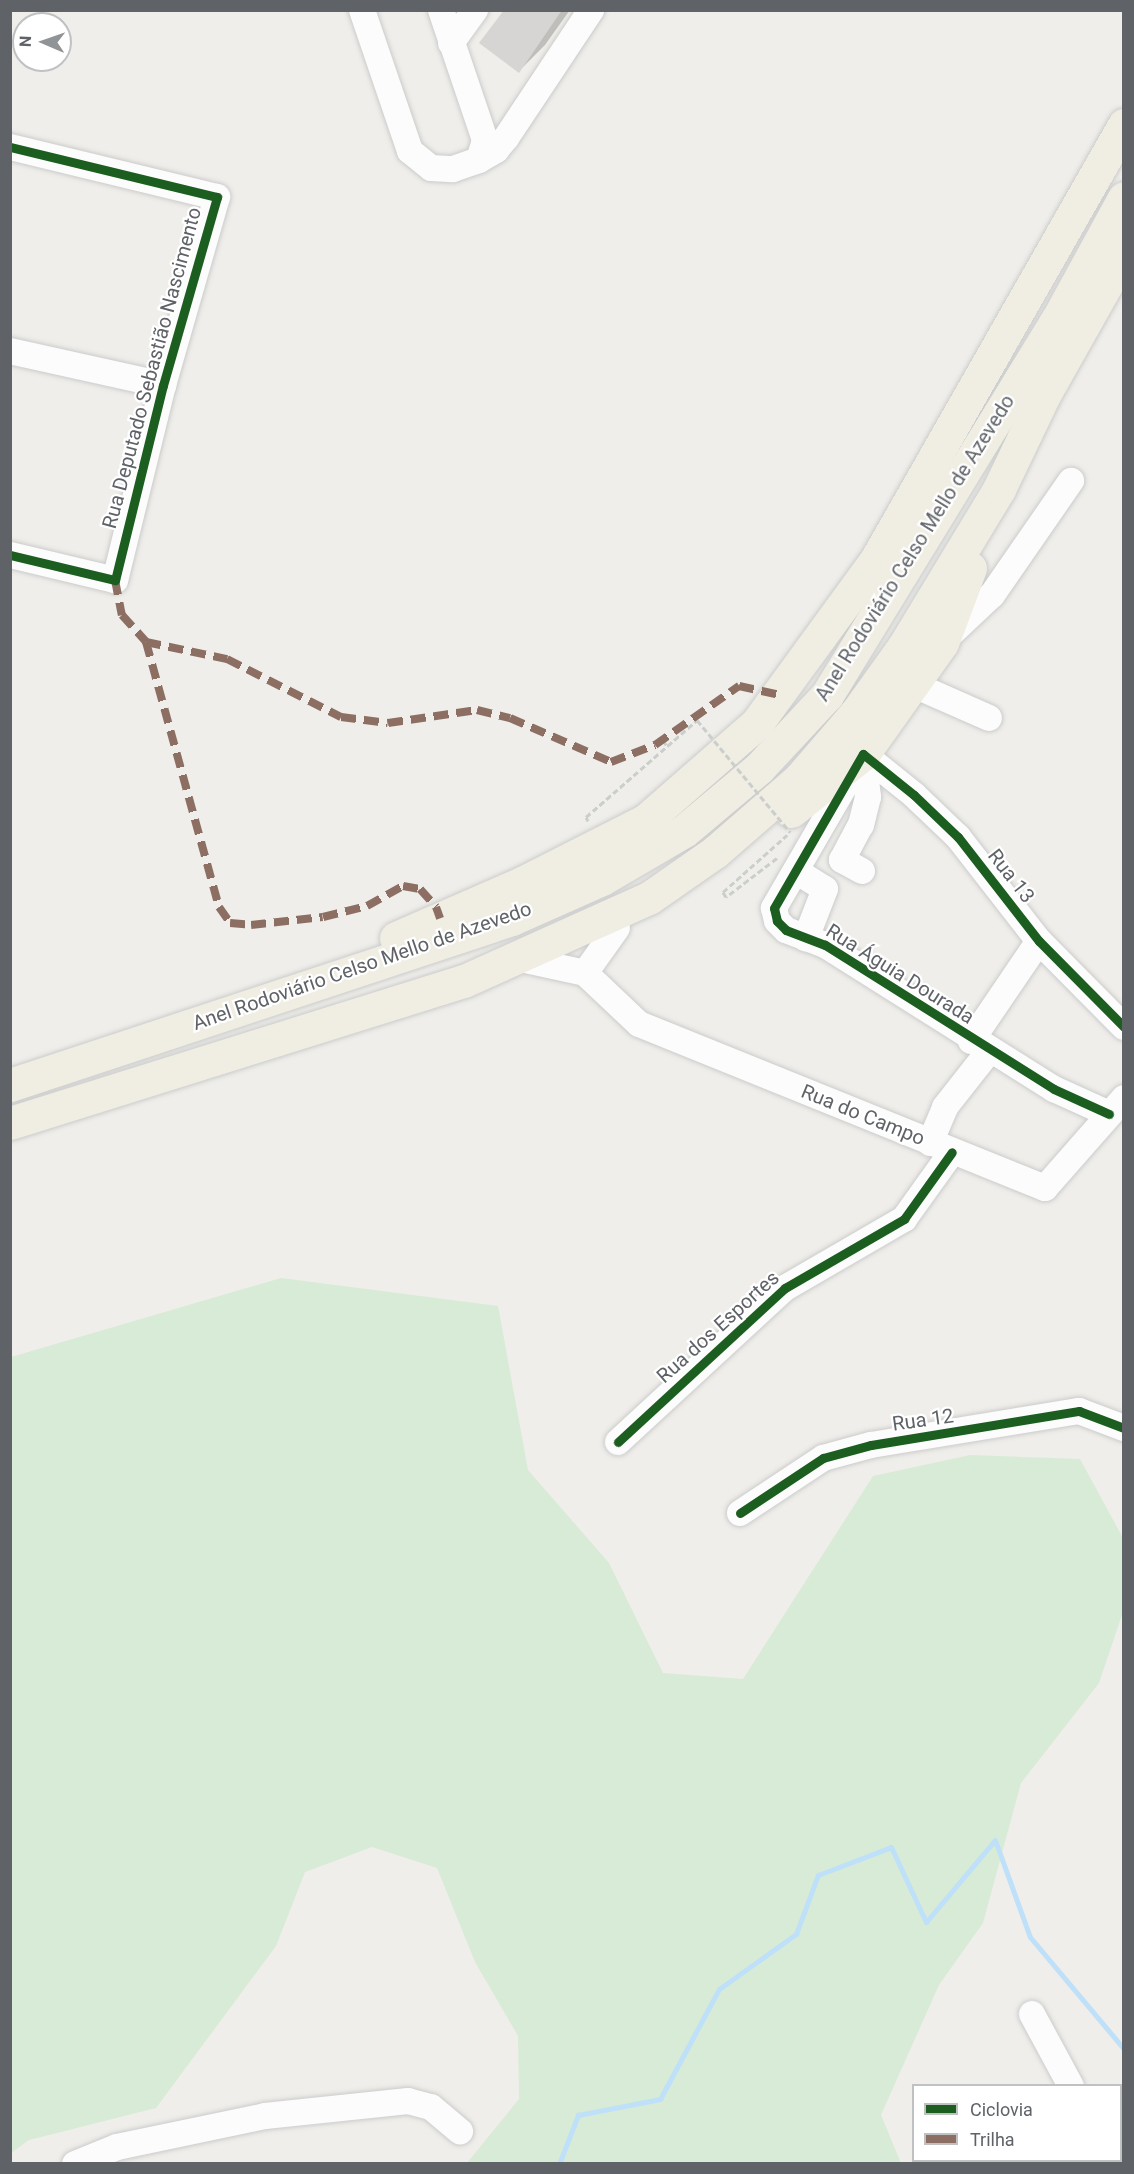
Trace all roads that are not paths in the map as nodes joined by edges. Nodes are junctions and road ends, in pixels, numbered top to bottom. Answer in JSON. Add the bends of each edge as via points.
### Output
{"nodes":[{"id":1,"x":362,"y":10,"type":"edge"},
{"id":2,"x":441,"y":10,"type":"edge"},
{"id":3,"x":475,"y":10,"type":"edge"},
{"id":4,"x":591,"y":10,"type":"edge"},
{"id":5,"x":451,"y":43,"type":"junction"},
{"id":6,"x":546,"y":76,"type":"junction"},
{"id":7,"x":476,"y":112,"type":"junction"},
{"id":8,"x":1124,"y":125,"type":"edge"},
{"id":9,"x":10,"y":147,"type":"edge"},
{"id":10,"x":479,"y":160,"type":"junction"},
{"id":11,"x":1124,"y":198,"type":"edge"},
{"id":12,"x":1124,"y":253,"type":"edge"},
{"id":13,"x":1124,"y":285,"type":"edge"},
{"id":14,"x":10,"y":351,"type":"edge"},
{"id":15,"x":163,"y":384,"type":"junction"},
{"id":16,"x":1044,"y":394,"type":"junction"},
{"id":17,"x":1071,"y":481,"type":"dead end"},
{"id":18,"x":999,"y":489,"type":"junction"},
{"id":19,"x":10,"y":555,"type":"edge"},
{"id":20,"x":942,"y":643,"type":"junction"},
{"id":21,"x":912,"y":684,"type":"junction"},
{"id":22,"x":989,"y":718,"type":"dead end"},
{"id":23,"x":863,"y":754,"type":"junction"},
{"id":24,"x":787,"y":863,"type":"junction"},
{"id":25,"x":862,"y":871,"type":"dead end"},
{"id":26,"x":617,"y":928,"type":"junction"},
{"id":27,"x":566,"y":938,"type":"junction"},
{"id":28,"x":806,"y":938,"type":"junction"},
{"id":29,"x":1039,"y":941,"type":"junction"},
{"id":30,"x":521,"y":958,"type":"junction"},
{"id":31,"x":585,"y":973,"type":"junction"},
{"id":32,"x":194,"y":1023,"type":"junction"},
{"id":33,"x":1124,"y":1028,"type":"edge"},
{"id":34,"x":980,"y":1046,"type":"junction"},
{"id":35,"x":10,"y":1085,"type":"edge"},
{"id":36,"x":1116,"y":1106,"type":"edge"},
{"id":37,"x":10,"y":1123,"type":"edge"},
{"id":38,"x":941,"y":1147,"type":"junction"},
{"id":39,"x":1124,"y":1428,"type":"edge"},
{"id":40,"x":618,"y":1442,"type":"dead end"},
{"id":41,"x":740,"y":1513,"type":"dead end"},
{"id":42,"x":1032,"y":2014,"type":"dead end"},
{"id":43,"x":1070,"y":2084,"type":"edge"},
{"id":44,"x":460,"y":2131,"type":"dead end"},
{"id":45,"x":75,"y":2163,"type":"edge"}],
"edges":[{"from":1,"to":10,"type":"street","via":[[410,151],[431,168],[453,169]]},
{"from":2,"to":5,"type":"street"},
{"from":3,"to":5,"type":"street"},
{"from":4,"to":6,"type":"street"},
{"from":5,"to":7,"type":"street"},
{"from":6,"to":7,"type":"street","via":[[508,119],[490,121]]},
{"from":6,"to":10,"type":"street","via":[[506,138]]},
{"from":7,"to":10,"type":"street","via":[[485,140]]},
{"from":8,"to":32,"type":"highway","via":[[876,560],[756,723],[714,750],[646,820],[532,878],[380,945],[239,995]]},
{"from":9,"to":15,"type":"street","name":"Rua Deputado Sebastião Nascimento","via":[[217,197]]},
{"from":11,"to":32,"type":"highway","name":"Anel Rodoviário Celso Mello de Azevedo","via":[[1056,322],[827,695],[759,768],[684,831],[602,879],[512,919]]},
{"from":12,"to":16,"type":"highway","name":"Anel Rodoviário Celso Mello de Azevedo"},
{"from":13,"to":16,"type":"street"},
{"from":14,"to":15,"type":"street"},
{"from":15,"to":19,"type":"street","name":"Rua Deputado Sebastião Nascimento","via":[[115,580]]},
{"from":16,"to":18,"type":"highway","name":"Anel Rodoviário Celso Mello de Azevedo"},
{"from":17,"to":20,"type":"street","via":[[992,595]]},
{"from":18,"to":20,"type":"highway"},
{"from":18,"to":27,"type":"highway","name":"Anel Rodoviário Celso Mello de Azevedo","via":[[904,646],[856,713],[800,778],[715,852],[649,898]]},
{"from":20,"to":21,"type":"highway"},
{"from":21,"to":22,"type":"street"},
{"from":21,"to":23,"type":"highway"},
{"from":23,"to":24,"type":"street","name":"Rua Águia Dourada"},
{"from":23,"to":25,"type":"street","via":[[868,797],[861,825],[842,860]]},
{"from":23,"to":26,"type":"highway","via":[[675,902]]},
{"from":23,"to":29,"type":"street","name":"Rua 13","via":[[958,837]]},
{"from":24,"to":28,"type":"street","name":"Rua Águia Dourada","via":[[774,908],[777,921]]},
{"from":24,"to":28,"type":"street","via":[[825,889]]},
{"from":26,"to":27,"type":"highway"},
{"from":26,"to":31,"type":"street"},
{"from":27,"to":30,"type":"highway","name":"Anel Rodoviário Celso Mello de Azevedo"},
{"from":28,"to":34,"type":"street","name":"Rua Águia Dourada","via":[[825,945]]},
{"from":29,"to":33,"type":"street","name":"Rua 13"},
{"from":29,"to":34,"type":"street","name":"Rua dos Esportes"},
{"from":30,"to":31,"type":"street"},
{"from":30,"to":37,"type":"highway","name":"Anel Rodoviário Celso Mello de Azevedo","via":[[464,981]]},
{"from":31,"to":38,"type":"street","name":"Rua do Campo","via":[[639,1024]]},
{"from":32,"to":35,"type":"highway","name":"Anel Rodoviário Celso Mello de Azevedo"},
{"from":34,"to":36,"type":"street","name":"Rua Águia Dourada","via":[[1054,1089]]},
{"from":34,"to":38,"type":"street","name":"Rua dos Esportes","via":[[945,1107]]},
{"from":36,"to":38,"type":"street","name":"Rua do Campo","via":[[1044,1188]]},
{"from":38,"to":40,"type":"street","name":"Rua dos Esportes","via":[[904,1219],[785,1288]]},
{"from":39,"to":41,"type":"street","name":"Rua 12","via":[[1079,1411],[871,1444],[823,1458]]},
{"from":42,"to":43,"type":"street"},
{"from":44,"to":45,"type":"street","via":[[431,2107],[408,2101],[265,2116],[117,2146]]}]}
